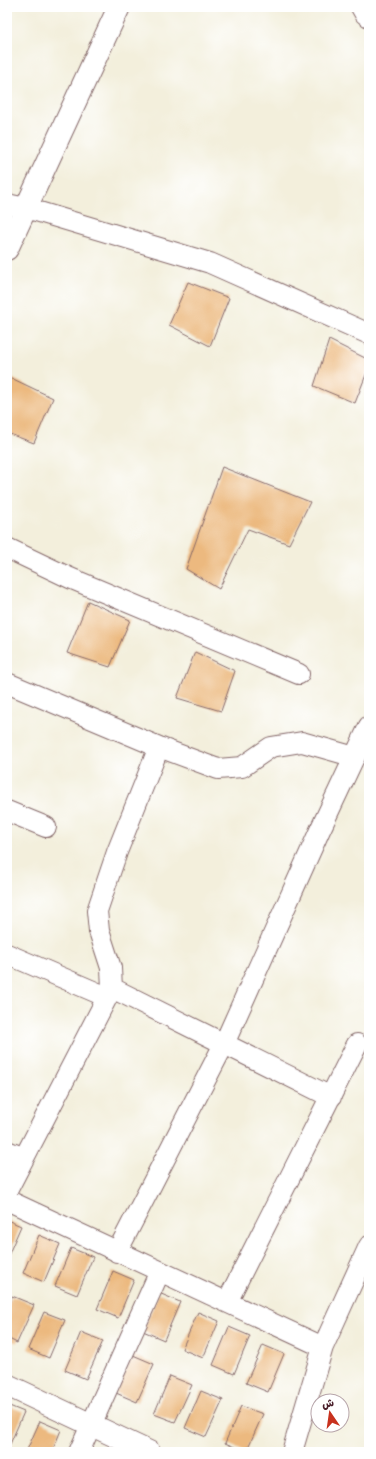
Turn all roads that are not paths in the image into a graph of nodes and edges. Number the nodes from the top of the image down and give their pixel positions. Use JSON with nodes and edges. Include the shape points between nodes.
{"nodes":[{"id":1,"x":119,"y":7,"type":"edge"},
{"id":2,"x":361,"y":7,"type":"edge"},
{"id":3,"x":369,"y":17,"type":"edge"},
{"id":4,"x":17,"y":206,"type":"edge"},
{"id":5,"x":7,"y":249,"type":"edge"},
{"id":6,"x":369,"y":334,"type":"edge"},
{"id":7,"x":7,"y":548,"type":"edge"},
{"id":8,"x":299,"y":674,"type":"dead end"},
{"id":9,"x":7,"y":683,"type":"edge"},
{"id":10,"x":369,"y":726,"type":"edge"},
{"id":11,"x":159,"y":747,"type":"junction"},
{"id":12,"x":355,"y":756,"type":"junction"},
{"id":13,"x":7,"y":811,"type":"edge"},
{"id":14,"x":46,"y":827,"type":"dead end"},
{"id":15,"x":7,"y":954,"type":"edge"},
{"id":16,"x":109,"y":993,"type":"junction"},
{"id":17,"x":224,"y":1044,"type":"junction"},
{"id":18,"x":357,"y":1044,"type":"dead end"},
{"id":19,"x":331,"y":1097,"type":"junction"},
{"id":20,"x":15,"y":1155,"type":"edge"},
{"id":21,"x":7,"y":1191,"type":"edge"},
{"id":22,"x":7,"y":1200,"type":"edge"},
{"id":23,"x":369,"y":1246,"type":"edge"},
{"id":24,"x":117,"y":1252,"type":"junction"},
{"id":25,"x":160,"y":1271,"type":"junction"},
{"id":26,"x":228,"y":1302,"type":"junction"},
{"id":27,"x":323,"y":1347,"type":"junction"},
{"id":28,"x":7,"y":1385,"type":"edge"},
{"id":29,"x":92,"y":1425,"type":"junction"},
{"id":30,"x":79,"y":1452,"type":"edge"},
{"id":31,"x":149,"y":1452,"type":"edge"},
{"id":32,"x":292,"y":1452,"type":"edge"}],
"edges":[{"from":1,"to":4,"type":"street"},
{"from":2,"to":3,"type":"street"},
{"from":4,"to":5,"type":"street"},
{"from":4,"to":6,"type":"street","via":[[210,263]]},
{"from":7,"to":8,"type":"street","via":[[70,578]]},
{"from":9,"to":11,"type":"street"},
{"from":10,"to":12,"type":"street"},
{"from":11,"to":12,"type":"street","via":[[218,769],[242,767],[271,747],[302,742]]},
{"from":11,"to":16,"type":"street","via":[[117,852],[97,911],[99,931],[111,968]]},
{"from":12,"to":17,"type":"street"},
{"from":13,"to":14,"type":"street"},
{"from":15,"to":16,"type":"street"},
{"from":16,"to":17,"type":"street"},
{"from":16,"to":20,"type":"street"},
{"from":17,"to":19,"type":"street"},
{"from":17,"to":24,"type":"street"},
{"from":18,"to":19,"type":"street"},
{"from":19,"to":26,"type":"street"},
{"from":20,"to":21,"type":"street"},
{"from":22,"to":24,"type":"street"},
{"from":23,"to":27,"type":"street"},
{"from":24,"to":25,"type":"street"},
{"from":25,"to":26,"type":"street"},
{"from":25,"to":29,"type":"street"},
{"from":26,"to":27,"type":"street"},
{"from":27,"to":32,"type":"street"},
{"from":28,"to":29,"type":"street"},
{"from":29,"to":30,"type":"street"},
{"from":29,"to":31,"type":"street"}]}
